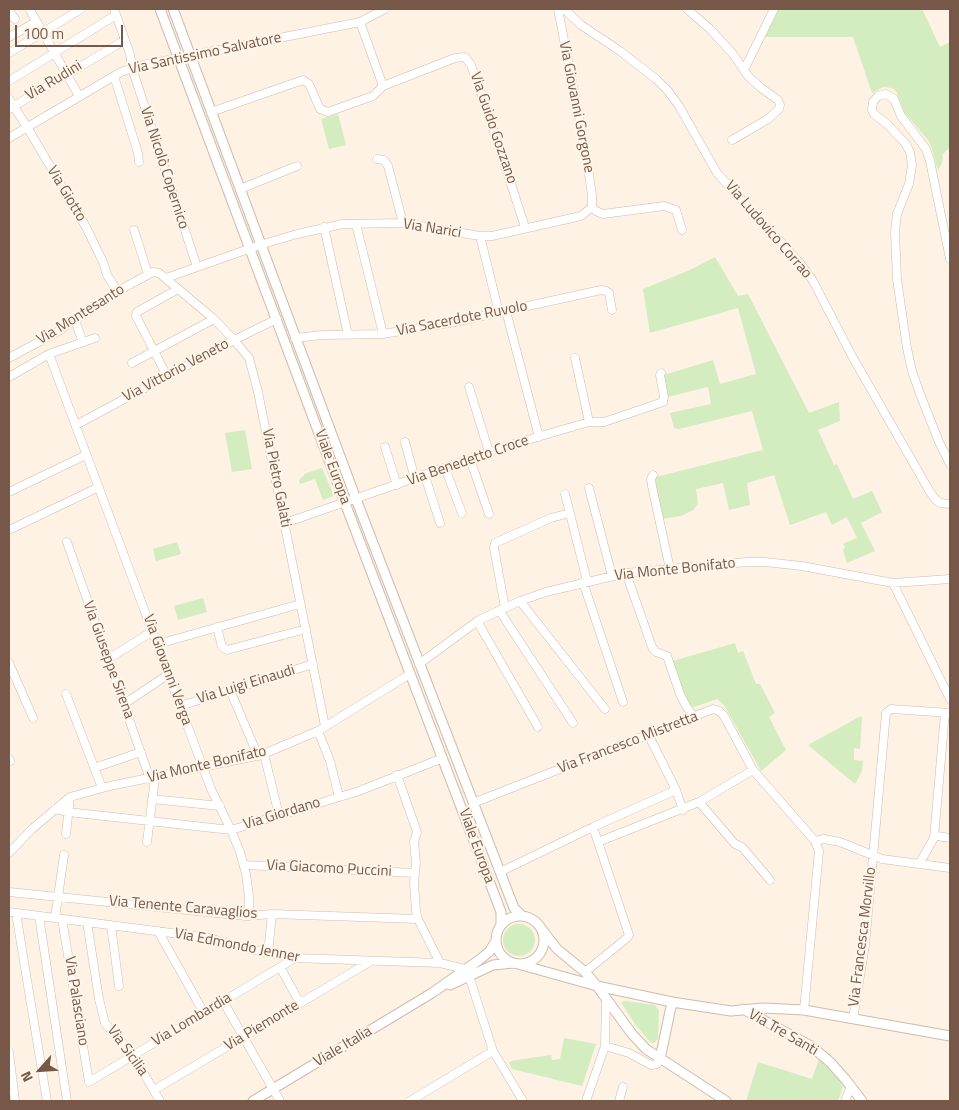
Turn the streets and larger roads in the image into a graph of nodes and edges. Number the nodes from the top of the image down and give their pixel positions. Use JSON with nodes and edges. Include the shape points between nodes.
{"nodes":[{"id":1,"x":81,"y":9,"type":"edge"},
{"id":2,"x":160,"y":9,"type":"edge"},
{"id":3,"x":173,"y":9,"type":"edge"},
{"id":4,"x":385,"y":9,"type":"edge"},
{"id":5,"x":558,"y":9,"type":"edge"},
{"id":6,"x":564,"y":9,"type":"edge"},
{"id":7,"x":687,"y":9,"type":"edge"},
{"id":8,"x":774,"y":9,"type":"edge"},
{"id":9,"x":30,"y":10,"type":"dead end"},
{"id":10,"x":9,"y":11,"type":"edge"},
{"id":11,"x":115,"y":12,"type":"edge"},
{"id":12,"x":15,"y":19,"type":"dead end"},
{"id":13,"x":36,"y":22,"type":"junction"},
{"id":14,"x":360,"y":22,"type":"junction"},
{"id":15,"x":43,"y":33,"type":"junction"},
{"id":16,"x":9,"y":37,"type":"edge"},
{"id":17,"x":125,"y":40,"type":"junction"},
{"id":18,"x":54,"y":52,"type":"junction"},
{"id":19,"x":9,"y":53,"type":"edge"},
{"id":20,"x":191,"y":56,"type":"junction"},
{"id":21,"x":179,"y":58,"type":"junction"},
{"id":22,"x":132,"y":68,"type":"junction"},
{"id":23,"x":744,"y":70,"type":"junction"},
{"id":24,"x":66,"y":74,"type":"junction"},
{"id":25,"x":114,"y":76,"type":"junction"},
{"id":26,"x":9,"y":81,"type":"edge"},
{"id":27,"x":384,"y":86,"type":"junction"},
{"id":28,"x":79,"y":96,"type":"junction"},
{"id":29,"x":10,"y":105,"type":"edge"},
{"id":30,"x":211,"y":112,"type":"junction"},
{"id":31,"x":27,"y":127,"type":"junction"},
{"id":32,"x":9,"y":138,"type":"edge"},
{"id":33,"x":732,"y":140,"type":"dead end"},
{"id":34,"x":378,"y":159,"type":"dead end"},
{"id":35,"x":139,"y":162,"type":"dead end"},
{"id":36,"x":297,"y":166,"type":"dead end"},
{"id":37,"x":240,"y":189,"type":"junction"},
{"id":38,"x":592,"y":206,"type":"junction"},
{"id":39,"x":356,"y":224,"type":"junction"},
{"id":40,"x":403,"y":224,"type":"junction"},
{"id":41,"x":324,"y":227,"type":"junction"},
{"id":42,"x":525,"y":227,"type":"junction"},
{"id":43,"x":134,"y":230,"type":"dead end"},
{"id":44,"x":682,"y":230,"type":"dead end"},
{"id":45,"x":480,"y":236,"type":"junction"},
{"id":46,"x":260,"y":245,"type":"junction"},
{"id":47,"x":250,"y":249,"type":"junction"},
{"id":48,"x":950,"y":259,"type":"edge"},
{"id":49,"x":196,"y":267,"type":"junction"},
{"id":50,"x":150,"y":273,"type":"junction"},
{"id":51,"x":166,"y":278,"type":"junction"},
{"id":52,"x":178,"y":289,"type":"junction"},
{"id":53,"x":118,"y":292,"type":"junction"},
{"id":54,"x":612,"y":310,"type":"dead end"},
{"id":55,"x":502,"y":312,"type":"junction"},
{"id":56,"x":214,"y":319,"type":"junction"},
{"id":57,"x":277,"y":319,"type":"junction"},
{"id":58,"x":75,"y":321,"type":"junction"},
{"id":59,"x":383,"y":334,"type":"junction"},
{"id":60,"x":348,"y":335,"type":"junction"},
{"id":61,"x":95,"y":338,"type":"dead end"},
{"id":62,"x":295,"y":338,"type":"junction"},
{"id":63,"x":234,"y":340,"type":"junction"},
{"id":64,"x":83,"y":342,"type":"junction"},
{"id":65,"x":155,"y":351,"type":"junction"},
{"id":66,"x":49,"y":354,"type":"junction"},
{"id":67,"x":9,"y":358,"type":"edge"},
{"id":68,"x":575,"y":358,"type":"dead end"},
{"id":69,"x":132,"y":363,"type":"dead end"},
{"id":70,"x":661,"y":372,"type":"dead end"},
{"id":71,"x":9,"y":376,"type":"edge"},
{"id":72,"x":167,"y":376,"type":"junction"},
{"id":73,"x":469,"y":386,"type":"dead end"},
{"id":74,"x":589,"y":422,"type":"junction"},
{"id":75,"x":76,"y":425,"type":"junction"},
{"id":76,"x":539,"y":437,"type":"junction"},
{"id":77,"x":405,"y":442,"type":"dead end"},
{"id":78,"x":385,"y":447,"type":"dead end"},
{"id":79,"x":488,"y":452,"type":"junction"},
{"id":80,"x":86,"y":454,"type":"junction"},
{"id":81,"x":470,"y":459,"type":"junction"},
{"id":82,"x":950,"y":464,"type":"edge"},
{"id":83,"x":445,"y":468,"type":"junction"},
{"id":84,"x":653,"y":475,"type":"dead end"},
{"id":85,"x":425,"y":476,"type":"junction"},
{"id":86,"x":415,"y":479,"type":"junction"},
{"id":87,"x":397,"y":485,"type":"junction"},
{"id":88,"x":99,"y":487,"type":"junction"},
{"id":89,"x":589,"y":488,"type":"dead end"},
{"id":90,"x":9,"y":492,"type":"edge"},
{"id":91,"x":565,"y":494,"type":"dead end"},
{"id":92,"x":356,"y":499,"type":"junction"},
{"id":93,"x":345,"y":503,"type":"junction"},
{"id":94,"x":950,"y":504,"type":"edge"},
{"id":95,"x":462,"y":513,"type":"dead end"},
{"id":96,"x":570,"y":513,"type":"junction"},
{"id":97,"x":489,"y":514,"type":"dead end"},
{"id":98,"x":285,"y":523,"type":"junction"},
{"id":99,"x":440,"y":523,"type":"dead end"},
{"id":100,"x":9,"y":530,"type":"edge"},
{"id":101,"x":67,"y":542,"type":"dead end"},
{"id":102,"x":670,"y":569,"type":"junction"},
{"id":103,"x":626,"y":573,"type":"junction"},
{"id":104,"x":612,"y":576,"type":"junction"},
{"id":105,"x":950,"y":579,"type":"edge"},
{"id":106,"x":585,"y":582,"type":"junction"},
{"id":107,"x":893,"y":584,"type":"junction"},
{"id":108,"x":520,"y":601,"type":"junction"},
{"id":109,"x":300,"y":604,"type":"junction"},
{"id":110,"x":502,"y":609,"type":"junction"},
{"id":111,"x":477,"y":621,"type":"junction"},
{"id":112,"x":217,"y":627,"type":"junction"},
{"id":113,"x":153,"y":630,"type":"junction"},
{"id":114,"x":306,"y":630,"type":"junction"},
{"id":115,"x":158,"y":644,"type":"junction"},
{"id":116,"x":108,"y":659,"type":"junction"},
{"id":117,"x":9,"y":663,"type":"edge"},
{"id":118,"x":313,"y":664,"type":"junction"},
{"id":119,"x":420,"y":664,"type":"junction"},
{"id":120,"x":169,"y":674,"type":"junction"},
{"id":121,"x":410,"y":674,"type":"junction"},
{"id":122,"x":230,"y":690,"type":"junction"},
{"id":123,"x":66,"y":694,"type":"dead end"},
{"id":124,"x":950,"y":699,"type":"edge"},
{"id":125,"x":623,"y":702,"type":"dead end"},
{"id":126,"x":124,"y":704,"type":"junction"},
{"id":127,"x":180,"y":706,"type":"junction"},
{"id":128,"x":605,"y":708,"type":"dead end"},
{"id":129,"x":948,"y":713,"type":"edge"},
{"id":130,"x":694,"y":717,"type":"junction"},
{"id":131,"x":33,"y":718,"type":"dead end"},
{"id":132,"x":573,"y":723,"type":"dead end"},
{"id":133,"x":325,"y":726,"type":"junction"},
{"id":134,"x":538,"y":727,"type":"dead end"},
{"id":135,"x":318,"y":731,"type":"junction"},
{"id":136,"x":648,"y":734,"type":"junction"},
{"id":137,"x":141,"y":752,"type":"junction"},
{"id":138,"x":261,"y":755,"type":"junction"},
{"id":139,"x":443,"y":758,"type":"junction"},
{"id":140,"x":204,"y":767,"type":"junction"},
{"id":141,"x":94,"y":768,"type":"junction"},
{"id":142,"x":753,"y":770,"type":"junction"},
{"id":143,"x":397,"y":776,"type":"junction"},
{"id":144,"x":153,"y":778,"type":"junction"},
{"id":145,"x":102,"y":788,"type":"junction"},
{"id":146,"x":676,"y":790,"type":"junction"},
{"id":147,"x":70,"y":797,"type":"junction"},
{"id":148,"x":339,"y":797,"type":"junction"},
{"id":149,"x":152,"y":799,"type":"junction"},
{"id":150,"x":699,"y":802,"type":"junction"},
{"id":151,"x":473,"y":803,"type":"junction"},
{"id":152,"x":220,"y":806,"type":"junction"},
{"id":153,"x":55,"y":809,"type":"junction"},
{"id":154,"x":683,"y":810,"type":"junction"},
{"id":155,"x":68,"y":812,"type":"junction"},
{"id":156,"x":279,"y":815,"type":"junction"},
{"id":157,"x":150,"y":821,"type":"junction"},
{"id":158,"x":593,"y":827,"type":"junction"},
{"id":159,"x":231,"y":830,"type":"junction"},
{"id":160,"x":66,"y":834,"type":"dead end"},
{"id":161,"x":934,"y":838,"type":"junction"},
{"id":162,"x":950,"y":838,"type":"edge"},
{"id":163,"x":816,"y":841,"type":"junction"},
{"id":164,"x":147,"y":842,"type":"dead end"},
{"id":165,"x":598,"y":842,"type":"junction"},
{"id":166,"x":10,"y":849,"type":"edge"},
{"id":167,"x":64,"y":855,"type":"dead end"},
{"id":168,"x":872,"y":855,"type":"junction"},
{"id":169,"x":919,"y":864,"type":"junction"},
{"id":170,"x":244,"y":865,"type":"junction"},
{"id":171,"x":950,"y":868,"type":"edge"},
{"id":172,"x":500,"y":872,"type":"junction"},
{"id":173,"x":415,"y":873,"type":"junction"},
{"id":174,"x":770,"y":880,"type":"dead end"},
{"id":175,"x":9,"y":892,"type":"edge"},
{"id":176,"x":58,"y":897,"type":"junction"},
{"id":177,"x":13,"y":912,"type":"edge"},
{"id":178,"x":272,"y":914,"type":"junction"},
{"id":179,"x":39,"y":916,"type":"junction"},
{"id":180,"x":249,"y":916,"type":"junction"},
{"id":181,"x":522,"y":916,"type":"junction"},
{"id":182,"x":59,"y":918,"type":"junction"},
{"id":183,"x":418,"y":919,"type":"junction"},
{"id":184,"x":87,"y":922,"type":"junction"},
{"id":185,"x":111,"y":925,"type":"junction"},
{"id":186,"x":501,"y":925,"type":"junction"},
{"id":187,"x":540,"y":927,"type":"junction"},
{"id":188,"x":158,"y":931,"type":"junction"},
{"id":189,"x":496,"y":941,"type":"junction"},
{"id":190,"x":268,"y":953,"type":"junction"},
{"id":191,"x":295,"y":958,"type":"junction"},
{"id":192,"x":371,"y":961,"type":"junction"},
{"id":193,"x":440,"y":963,"type":"junction"},
{"id":194,"x":515,"y":964,"type":"junction"},
{"id":195,"x":280,"y":967,"type":"junction"},
{"id":196,"x":467,"y":972,"type":"junction"},
{"id":197,"x":585,"y":972,"type":"junction"},
{"id":198,"x":119,"y":986,"type":"dead end"},
{"id":199,"x":597,"y":986,"type":"junction"},
{"id":200,"x":606,"y":999,"type":"junction"},
{"id":201,"x":223,"y":1001,"type":"junction"},
{"id":202,"x":672,"y":1002,"type":"junction"},
{"id":203,"x":300,"y":1003,"type":"junction"},
{"id":204,"x":743,"y":1009,"type":"junction"},
{"id":205,"x":804,"y":1010,"type":"junction"},
{"id":206,"x":204,"y":1013,"type":"junction"},
{"id":207,"x":853,"y":1019,"type":"junction"},
{"id":208,"x":950,"y":1036,"type":"edge"},
{"id":209,"x":244,"y":1037,"type":"junction"},
{"id":210,"x":604,"y":1046,"type":"junction"},
{"id":211,"x":493,"y":1051,"type":"junction"},
{"id":212,"x":9,"y":1052,"type":"edge"},
{"id":213,"x":134,"y":1055,"type":"junction"},
{"id":214,"x":660,"y":1059,"type":"junction"},
{"id":215,"x":89,"y":1082,"type":"joint"},
{"id":216,"x":851,"y":1086,"type":"junction"},
{"id":217,"x":623,"y":1087,"type":"dead end"},
{"id":218,"x":273,"y":1089,"type":"junction"},
{"id":219,"x":154,"y":1090,"type":"junction"},
{"id":220,"x":420,"y":1099,"type":"edge"},
{"id":221,"x":721,"y":1100,"type":"edge"},
{"id":222,"x":15,"y":1101,"type":"edge"},
{"id":223,"x":47,"y":1101,"type":"edge"},
{"id":224,"x":67,"y":1101,"type":"edge"},
{"id":225,"x":160,"y":1101,"type":"edge"},
{"id":226,"x":253,"y":1101,"type":"edge"},
{"id":227,"x":280,"y":1101,"type":"edge"},
{"id":228,"x":410,"y":1101,"type":"edge"},
{"id":229,"x":523,"y":1101,"type":"edge"},
{"id":230,"x":586,"y":1101,"type":"edge"},
{"id":231,"x":619,"y":1101,"type":"edge"},
{"id":232,"x":845,"y":1101,"type":"edge"},
{"id":233,"x":862,"y":1101,"type":"edge"}],
"edges":[{"from":1,"to":15,"type":"street"},
{"from":2,"to":21,"type":"street","name":"Viale Europa"},
{"from":3,"to":20,"type":"street","name":"Viale Europa"},
{"from":4,"to":14,"type":"street","name":"Via Santissimo Salvatore"},
{"from":5,"to":38,"type":"street","name":"Via Giovanni Gorgone","via":[[585,148]]},
{"from":6,"to":94,"type":"street","name":"Via Ludovico Corrao","via":[[656,79],[679,106],[717,173],[809,275],[926,485],[936,500]]},
{"from":7,"to":23,"type":"street","via":[[732,52]]},
{"from":8,"to":23,"type":"street"},
{"from":9,"to":13,"type":"street"},
{"from":10,"to":12,"type":"street"},
{"from":11,"to":17,"type":"street","name":"Via Nicolò Copernico"},
{"from":11,"to":18,"type":"street"},
{"from":13,"to":15,"type":"street"},
{"from":13,"to":16,"type":"street"},
{"from":14,"to":20,"type":"street","name":"Via Santissimo Salvatore"},
{"from":14,"to":27,"type":"street"},
{"from":15,"to":18,"type":"street"},
{"from":15,"to":19,"type":"street"},
{"from":17,"to":22,"type":"street","name":"Via Nicolò Copernico"},
{"from":17,"to":24,"type":"street","name":"Via Rudini"},
{"from":18,"to":24,"type":"street"},
{"from":18,"to":26,"type":"street"},
{"from":20,"to":21,"type":"street","name":"Via Santissimo Salvatore"},
{"from":20,"to":30,"type":"street","name":"Viale Europa"},
{"from":21,"to":22,"type":"street","name":"Via Santissimo Salvatore"},
{"from":21,"to":47,"type":"street","name":"Viale Europa"},
{"from":22,"to":25,"type":"street","name":"Via Santissimo Salvatore"},
{"from":22,"to":49,"type":"street","name":"Via Nicolò Copernico"},
{"from":23,"to":33,"type":"street","via":[[778,100],[780,109],[768,120]]},
{"from":24,"to":28,"type":"street"},
{"from":24,"to":29,"type":"street","name":"Via Rudini"},
{"from":25,"to":28,"type":"street","name":"Via Santissimo Salvatore"},
{"from":25,"to":35,"type":"street"},
{"from":27,"to":30,"type":"street","via":[[373,96],[332,112],[318,107],[303,80]]},
{"from":27,"to":42,"type":"street","name":"Via Guido Gozzano","via":[[455,58],[462,56],[468,59]]},
{"from":28,"to":31,"type":"street","name":"Via Santissimo Salvatore"},
{"from":29,"to":31,"type":"street","name":"Via Giotto"},
{"from":30,"to":37,"type":"street","name":"Viale Europa"},
{"from":31,"to":32,"type":"street","name":"Via Santissimo Salvatore"},
{"from":31,"to":53,"type":"street","name":"Via Giotto","via":[[86,227]]},
{"from":34,"to":40,"type":"street","via":[[384,160],[388,166]]},
{"from":36,"to":37,"type":"street"},
{"from":37,"to":46,"type":"street","name":"Viale Europa"},
{"from":38,"to":42,"type":"street","name":"Via Narici","via":[[581,216]]},
{"from":38,"to":44,"type":"street","via":[[604,214],[668,206],[678,213]]},
{"from":39,"to":40,"type":"street","name":"Via Narici"},
{"from":39,"to":41,"type":"street","name":"Via Narici"},
{"from":39,"to":59,"type":"street"},
{"from":40,"to":45,"type":"street","name":"Via Narici"},
{"from":41,"to":46,"type":"street","name":"Via Narici"},
{"from":41,"to":60,"type":"street"},
{"from":42,"to":45,"type":"street","name":"Via Narici"},
{"from":43,"to":50,"type":"street"},
{"from":45,"to":55,"type":"street"},
{"from":46,"to":47,"type":"street","name":"Via Narici"},
{"from":46,"to":62,"type":"street","name":"Viale Europa"},
{"from":47,"to":49,"type":"street","name":"Via Narici"},
{"from":47,"to":57,"type":"street","name":"Viale Europa"},
{"from":48,"to":82,"type":"street","via":[[926,149],[901,116],[894,99],[886,94],[878,96],[872,102],[874,114],[887,124],[910,152],[909,184],[897,214],[895,232],[897,279],[912,371]]},
{"from":49,"to":51,"type":"street","name":"Via Narici"},
{"from":50,"to":51,"type":"street","name":"Via Pietro Galati","via":[[159,273]]},
{"from":50,"to":53,"type":"street","name":"Via Montesanto"},
{"from":51,"to":52,"type":"street","name":"Via Pietro Galati"},
{"from":52,"to":56,"type":"street","name":"Via Pietro Galati"},
{"from":52,"to":65,"type":"street","via":[[137,312],[136,316]]},
{"from":53,"to":58,"type":"street","name":"Via Montesanto"},
{"from":54,"to":55,"type":"street","name":"Via Sacerdote Ruvolo","via":[[610,295],[604,290]]},
{"from":55,"to":59,"type":"street","name":"Via Sacerdote Ruvolo"},
{"from":55,"to":76,"type":"street"},
{"from":56,"to":63,"type":"street","name":"Via Pietro Galati"},
{"from":56,"to":65,"type":"street"},
{"from":57,"to":63,"type":"street","name":"Via Vittorio Veneto"},
{"from":57,"to":93,"type":"street","name":"Viale Europa"},
{"from":58,"to":64,"type":"street"},
{"from":58,"to":67,"type":"street","name":"Via Montesanto"},
{"from":59,"to":60,"type":"street","name":"Via Sacerdote Ruvolo"},
{"from":60,"to":62,"type":"street","name":"Via Sacerdote Ruvolo"},
{"from":61,"to":64,"type":"street"},
{"from":62,"to":92,"type":"street","name":"Viale Europa"},
{"from":63,"to":72,"type":"street","name":"Via Vittorio Veneto"},
{"from":63,"to":98,"type":"street","name":"Via Pietro Galati","via":[[249,358]]},
{"from":64,"to":66,"type":"street"},
{"from":65,"to":69,"type":"street"},
{"from":65,"to":72,"type":"street"},
{"from":66,"to":71,"type":"street"},
{"from":66,"to":75,"type":"street","name":"Via Giovanni Verga"},
{"from":68,"to":74,"type":"street"},
{"from":70,"to":74,"type":"street","name":"Via Benedetto Croce","via":[[664,397],[661,404],[604,422]]},
{"from":72,"to":75,"type":"street","name":"Via Vittorio Veneto"},
{"from":73,"to":79,"type":"street"},
{"from":74,"to":76,"type":"street","name":"Via Benedetto Croce"},
{"from":75,"to":80,"type":"street","name":"Via Giovanni Verga"},
{"from":76,"to":79,"type":"street","name":"Via Benedetto Croce"},
{"from":77,"to":86,"type":"street"},
{"from":78,"to":87,"type":"street"},
{"from":79,"to":81,"type":"street","name":"Via Benedetto Croce"},
{"from":80,"to":88,"type":"street","name":"Via Giovanni Verga"},
{"from":80,"to":90,"type":"street"},
{"from":81,"to":83,"type":"street","name":"Via Benedetto Croce"},
{"from":81,"to":97,"type":"street"},
{"from":83,"to":85,"type":"street","name":"Via Benedetto Croce"},
{"from":83,"to":95,"type":"street"},
{"from":84,"to":102,"type":"street","via":[[652,486]]},
{"from":85,"to":86,"type":"street","name":"Via Benedetto Croce"},
{"from":85,"to":99,"type":"street"},
{"from":86,"to":87,"type":"street","name":"Via Benedetto Croce"},
{"from":87,"to":92,"type":"street","name":"Via Benedetto Croce"},
{"from":88,"to":100,"type":"street"},
{"from":88,"to":113,"type":"street","name":"Via Giovanni Verga"},
{"from":89,"to":104,"type":"street"},
{"from":91,"to":96,"type":"street"},
{"from":92,"to":93,"type":"street","name":"Via Benedetto Croce"},
{"from":92,"to":119,"type":"street","name":"Viale Europa"},
{"from":93,"to":98,"type":"street","name":"Via Benedetto Croce"},
{"from":93,"to":121,"type":"street","name":"Viale Europa"},
{"from":96,"to":106,"type":"street"},
{"from":96,"to":110,"type":"street","via":[[495,543]]},
{"from":98,"to":109,"type":"street","name":"Via Pietro Galati"},
{"from":101,"to":116,"type":"street","name":"Via Giuseppe Sirena"},
{"from":102,"to":103,"type":"street","name":"Via Monte Bonifato"},
{"from":102,"to":107,"type":"street","name":"Via Monte Bonifato","via":[[765,562]]},
{"from":103,"to":104,"type":"street","name":"Via Monte Bonifato"},
{"from":103,"to":130,"type":"street","via":[[652,647],[667,656],[683,700]]},
{"from":104,"to":106,"type":"street","name":"Via Monte Bonifato"},
{"from":105,"to":107,"type":"street","name":"Via Monte Bonifato"},
{"from":106,"to":108,"type":"street","name":"Via Monte Bonifato"},
{"from":106,"to":125,"type":"street"},
{"from":107,"to":124,"type":"street"},
{"from":108,"to":110,"type":"street","name":"Via Monte Bonifato"},
{"from":108,"to":128,"type":"street"},
{"from":109,"to":112,"type":"street"},
{"from":109,"to":114,"type":"street","name":"Via Pietro Galati"},
{"from":110,"to":111,"type":"street","name":"Via Monte Bonifato"},
{"from":110,"to":132,"type":"street"},
{"from":111,"to":119,"type":"street","name":"Via Monte Bonifato"},
{"from":111,"to":134,"type":"street"},
{"from":112,"to":114,"type":"street","via":[[222,647],[227,650]]},
{"from":112,"to":115,"type":"street"},
{"from":113,"to":115,"type":"street","name":"Via Giovanni Verga"},
{"from":113,"to":116,"type":"street"},
{"from":114,"to":118,"type":"street","name":"Via Pietro Galati"},
{"from":115,"to":120,"type":"street","name":"Via Giovanni Verga"},
{"from":116,"to":126,"type":"street","name":"Via Giuseppe Sirena"},
{"from":117,"to":131,"type":"street"},
{"from":118,"to":122,"type":"street","name":"Via Luigi Einaudi"},
{"from":118,"to":133,"type":"street","name":"Via Pietro Galati"},
{"from":119,"to":151,"type":"street","name":"Viale Europa"},
{"from":120,"to":126,"type":"street"},
{"from":120,"to":127,"type":"street","name":"Via Giovanni Verga"},
{"from":121,"to":133,"type":"street","name":"Via Monte Bonifato"},
{"from":121,"to":139,"type":"street","name":"Viale Europa"},
{"from":122,"to":127,"type":"street","name":"Via Luigi Einaudi"},
{"from":122,"to":138,"type":"street"},
{"from":123,"to":141,"type":"street"},
{"from":126,"to":137,"type":"street","name":"Via Giuseppe Sirena"},
{"from":127,"to":140,"type":"street","name":"Via Giovanni Verga"},
{"from":129,"to":161,"type":"street"},
{"from":129,"to":168,"type":"street","name":"Via Francesca Morvillo","via":[[890,708],[886,713]]},
{"from":130,"to":136,"type":"street","name":"Via Francesco Mistretta"},
{"from":130,"to":142,"type":"street","name":"Via Francesco Mistretta","via":[[713,709],[719,711]]},
{"from":133,"to":135,"type":"street","name":"Via Monte Bonifato"},
{"from":135,"to":138,"type":"street","name":"Via Monte Bonifato"},
{"from":135,"to":148,"type":"street"},
{"from":136,"to":146,"type":"street"},
{"from":136,"to":151,"type":"street","name":"Via Francesco Mistretta"},
{"from":137,"to":141,"type":"street"},
{"from":137,"to":144,"type":"street","name":"Via Giuseppe Sirena"},
{"from":138,"to":140,"type":"street","name":"Via Monte Bonifato"},
{"from":138,"to":156,"type":"street"},
{"from":139,"to":143,"type":"street","name":"Via Giordano"},
{"from":139,"to":186,"type":"street","name":"Viale Europa","via":[[501,912]]},
{"from":140,"to":144,"type":"street","name":"Via Monte Bonifato"},
{"from":140,"to":152,"type":"street","name":"Via Giovanni Verga"},
{"from":141,"to":145,"type":"street"},
{"from":142,"to":150,"type":"street"},
{"from":142,"to":163,"type":"street"},
{"from":143,"to":148,"type":"street","name":"Via Giordano"},
{"from":143,"to":173,"type":"street","via":[[417,832],[414,842]]},
{"from":144,"to":145,"type":"street","name":"Via Monte Bonifato"},
{"from":144,"to":149,"type":"street"},
{"from":145,"to":147,"type":"street","name":"Via Monte Bonifato"},
{"from":146,"to":154,"type":"street"},
{"from":146,"to":158,"type":"street"},
{"from":147,"to":153,"type":"street","name":"Via Monte Bonifato"},
{"from":147,"to":155,"type":"street"},
{"from":148,"to":156,"type":"street","name":"Via Giordano"},
{"from":149,"to":152,"type":"street"},
{"from":149,"to":157,"type":"street"},
{"from":150,"to":154,"type":"street"},
{"from":150,"to":174,"type":"street"},
{"from":151,"to":172,"type":"street","name":"Viale Europa"},
{"from":152,"to":159,"type":"street","name":"Via Giovanni Verga"},
{"from":153,"to":155,"type":"street","name":"Via Giordano"},
{"from":153,"to":166,"type":"street","name":"Via Monte Bonifato"},
{"from":154,"to":165,"type":"street"},
{"from":155,"to":157,"type":"street","name":"Via Giordano"},
{"from":155,"to":160,"type":"street"},
{"from":156,"to":159,"type":"street","name":"Via Giordano"},
{"from":157,"to":159,"type":"street","name":"Via Giordano"},
{"from":157,"to":164,"type":"street"},
{"from":158,"to":165,"type":"street"},
{"from":158,"to":172,"type":"street"},
{"from":159,"to":170,"type":"street","name":"Via Giovanni Verga"},
{"from":161,"to":162,"type":"street"},
{"from":161,"to":169,"type":"street"},
{"from":163,"to":168,"type":"street","via":[[840,842]]},
{"from":163,"to":205,"type":"street","via":[[819,851]]},
{"from":165,"to":197,"type":"street","via":[[629,935]]},
{"from":167,"to":176,"type":"street","name":"Via Palasciano"},
{"from":168,"to":169,"type":"street"},
{"from":168,"to":207,"type":"street","name":"Via Francesca Morvillo","via":[[865,945]]},
{"from":169,"to":171,"type":"street"},
{"from":170,"to":173,"type":"street","name":"Via Giacomo Puccini"},
{"from":170,"to":180,"type":"street","name":"Via Giovanni Verga"},
{"from":172,"to":181,"type":"street","name":"Viale Europa","via":[[514,908]]},
{"from":173,"to":183,"type":"street"},
{"from":175,"to":176,"type":"street","name":"Via Tenente Caravaglios"},
{"from":176,"to":180,"type":"street","name":"Via Tenente Caravaglios"},
{"from":176,"to":182,"type":"street","name":"Via Palasciano"},
{"from":177,"to":179,"type":"street","name":"Via Edmondo Jenner"},
{"from":177,"to":223,"type":"street"},
{"from":178,"to":180,"type":"street","name":"Via Tenente Caravaglios"},
{"from":178,"to":183,"type":"street","name":"Via Tenente Caravaglios"},
{"from":178,"to":190,"type":"street"},
{"from":179,"to":182,"type":"street","name":"Via Edmondo Jenner"},
{"from":179,"to":224,"type":"street"},
{"from":181,"to":186,"type":"street"},
{"from":181,"to":187,"type":"street"},
{"from":182,"to":184,"type":"street","name":"Via Edmondo Jenner"},
{"from":182,"to":215,"type":"street","name":"Via Palasciano"},
{"from":183,"to":193,"type":"street"},
{"from":184,"to":185,"type":"street","name":"Via Edmondo Jenner"},
{"from":184,"to":213,"type":"street","name":"Via Sicilia","via":[[105,1022]]},
{"from":185,"to":188,"type":"street","name":"Via Edmondo Jenner"},
{"from":185,"to":198,"type":"street"},
{"from":186,"to":189,"type":"street"},
{"from":187,"to":194,"type":"street","via":[[544,942],[538,956],[526,964]]},
{"from":187,"to":197,"type":"street","via":[[557,949]]},
{"from":188,"to":190,"type":"street","name":"Via Edmondo Jenner","via":[[210,938]]},
{"from":188,"to":206,"type":"street"},
{"from":189,"to":194,"type":"street","via":[[501,955]]},
{"from":189,"to":196,"type":"street","name":"Viale Italia"},
{"from":190,"to":191,"type":"street","name":"Via Edmondo Jenner"},
{"from":191,"to":192,"type":"street","name":"Via Edmondo Jenner"},
{"from":191,"to":195,"type":"street","name":"Via Lombardia"},
{"from":192,"to":193,"type":"street","name":"Via Edmondo Jenner"},
{"from":192,"to":203,"type":"street","name":"Via Piemonte"},
{"from":193,"to":196,"type":"street","name":"Via Edmondo Jenner"},
{"from":194,"to":196,"type":"street","name":"Viale Italia","via":[[493,965]]},
{"from":194,"to":199,"type":"street"},
{"from":195,"to":201,"type":"street","name":"Via Lombardia"},
{"from":195,"to":203,"type":"street"},
{"from":196,"to":211,"type":"street"},
{"from":196,"to":218,"type":"street","name":"Viale Italia"},
{"from":197,"to":199,"type":"street"},
{"from":199,"to":200,"type":"street"},
{"from":199,"to":202,"type":"street"},
{"from":200,"to":210,"type":"street"},
{"from":200,"to":214,"type":"street","via":[[632,1034]]},
{"from":201,"to":206,"type":"street","name":"Via Lombardia"},
{"from":201,"to":209,"type":"street"},
{"from":202,"to":204,"type":"street","via":[[731,1011]]},
{"from":202,"to":214,"type":"street"},
{"from":203,"to":209,"type":"street","name":"Via Piemonte"},
{"from":204,"to":205,"type":"street"},
{"from":204,"to":216,"type":"street","name":"Via Tre Santi","via":[[811,1046]]},
{"from":205,"to":207,"type":"street"},
{"from":206,"to":213,"type":"street","name":"Via Lombardia"},
{"from":207,"to":208,"type":"street"},
{"from":209,"to":218,"type":"street"},
{"from":209,"to":219,"type":"street","name":"Via Piemonte"},
{"from":210,"to":214,"type":"street","via":[[629,1053],[651,1065]]},
{"from":210,"to":230,"type":"street"},
{"from":211,"to":220,"type":"street"},
{"from":211,"to":229,"type":"street"},
{"from":212,"to":222,"type":"street"},
{"from":213,"to":215,"type":"street","name":"Via Lombardia"},
{"from":213,"to":219,"type":"street","name":"Via Sicilia"},
{"from":214,"to":221,"type":"street"},
{"from":216,"to":232,"type":"street"},
{"from":216,"to":233,"type":"street","name":"Via Tre Santi"},
{"from":217,"to":231,"type":"street"},
{"from":218,"to":226,"type":"street","name":"Viale Italia"},
{"from":218,"to":227,"type":"street"},
{"from":219,"to":225,"type":"street","name":"Via Sicilia"},
{"from":220,"to":228,"type":"street"}]}
